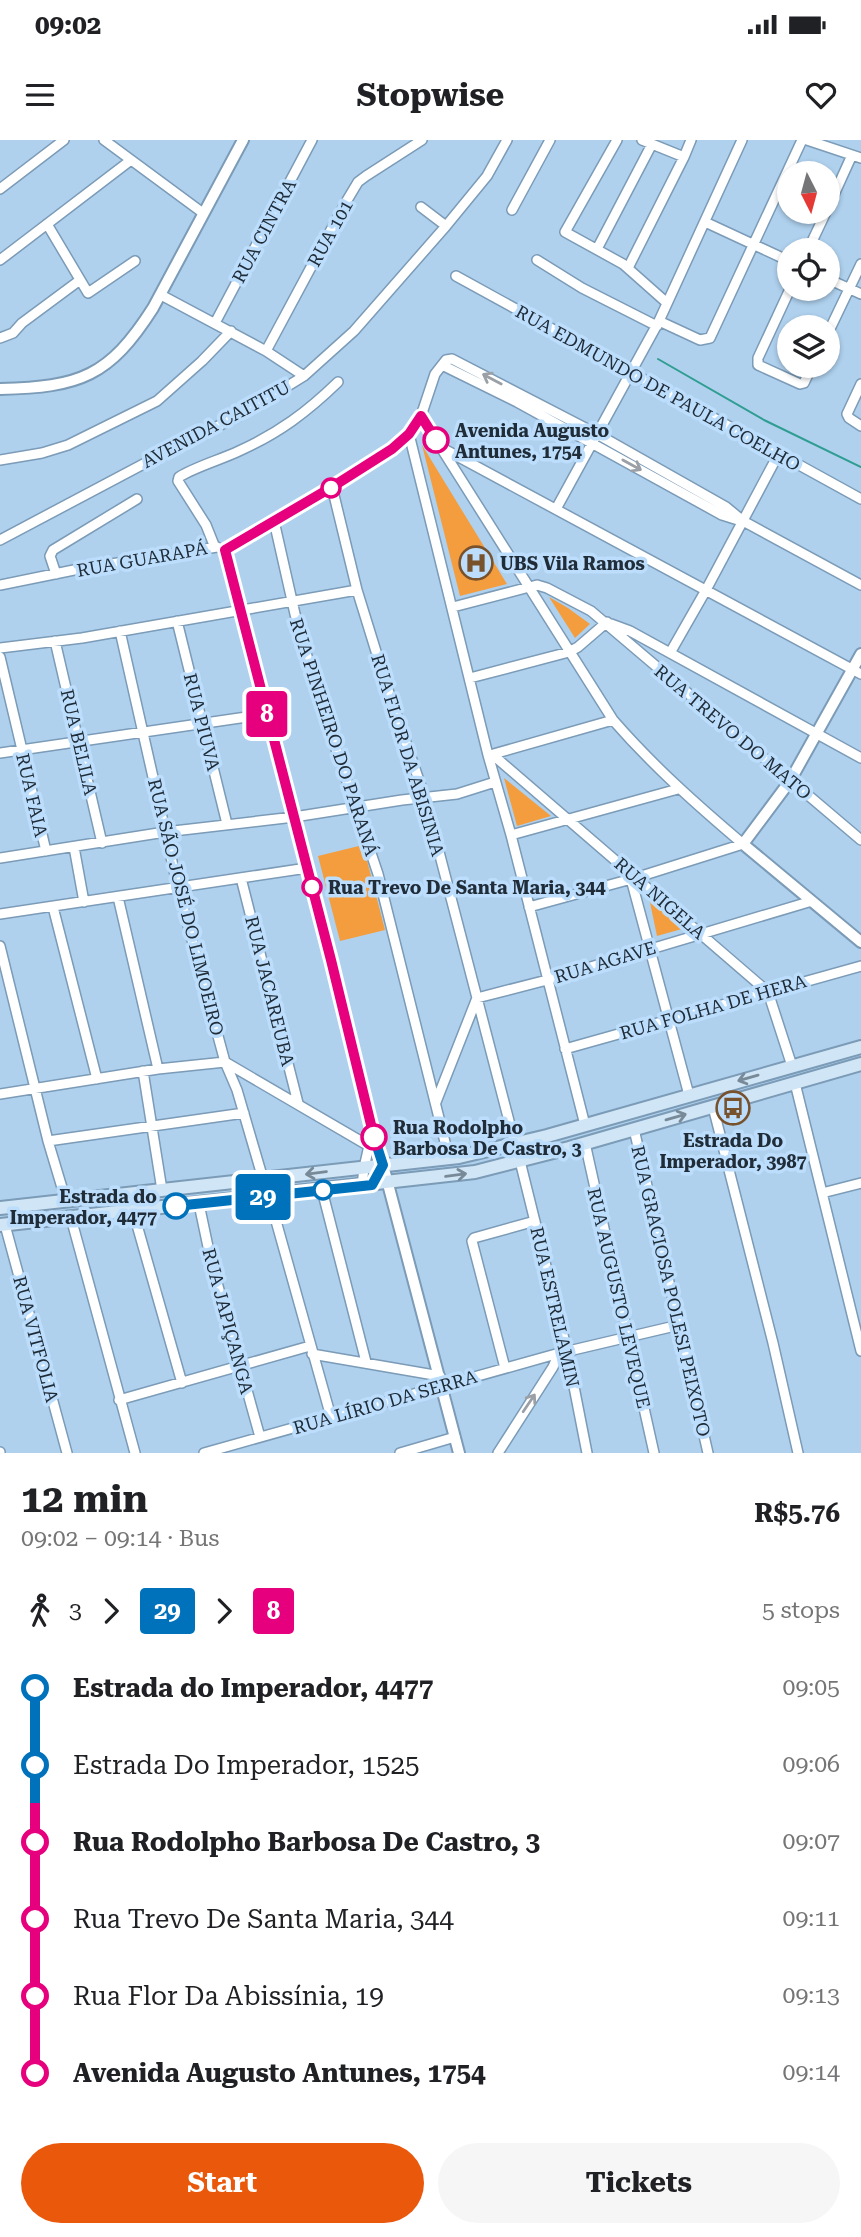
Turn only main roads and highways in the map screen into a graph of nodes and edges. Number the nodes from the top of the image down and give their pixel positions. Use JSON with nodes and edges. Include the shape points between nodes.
{"nodes":[{"id":1,"x":861,"y":1047,"type":"edge"},
{"id":2,"x":861,"y":1064,"type":"edge"},
{"id":3,"x":383,"y":1165,"type":"junction"},
{"id":4,"x":367,"y":1185,"type":"junction"},
{"id":5,"x":0,"y":1208,"type":"edge"},
{"id":6,"x":2,"y":1225,"type":"edge"}],
"edges":[{"from":1,"to":3,"type":"main road","one_way":true,"via":[[515,1144]]},
{"from":4,"to":2,"type":"main road","one_way":true,"via":[[475,1172],[520,1161]]},
{"from":3,"to":4,"type":"main road"},
{"from":3,"to":5,"type":"main road","one_way":true},
{"from":4,"to":6,"type":"main road"}]}
